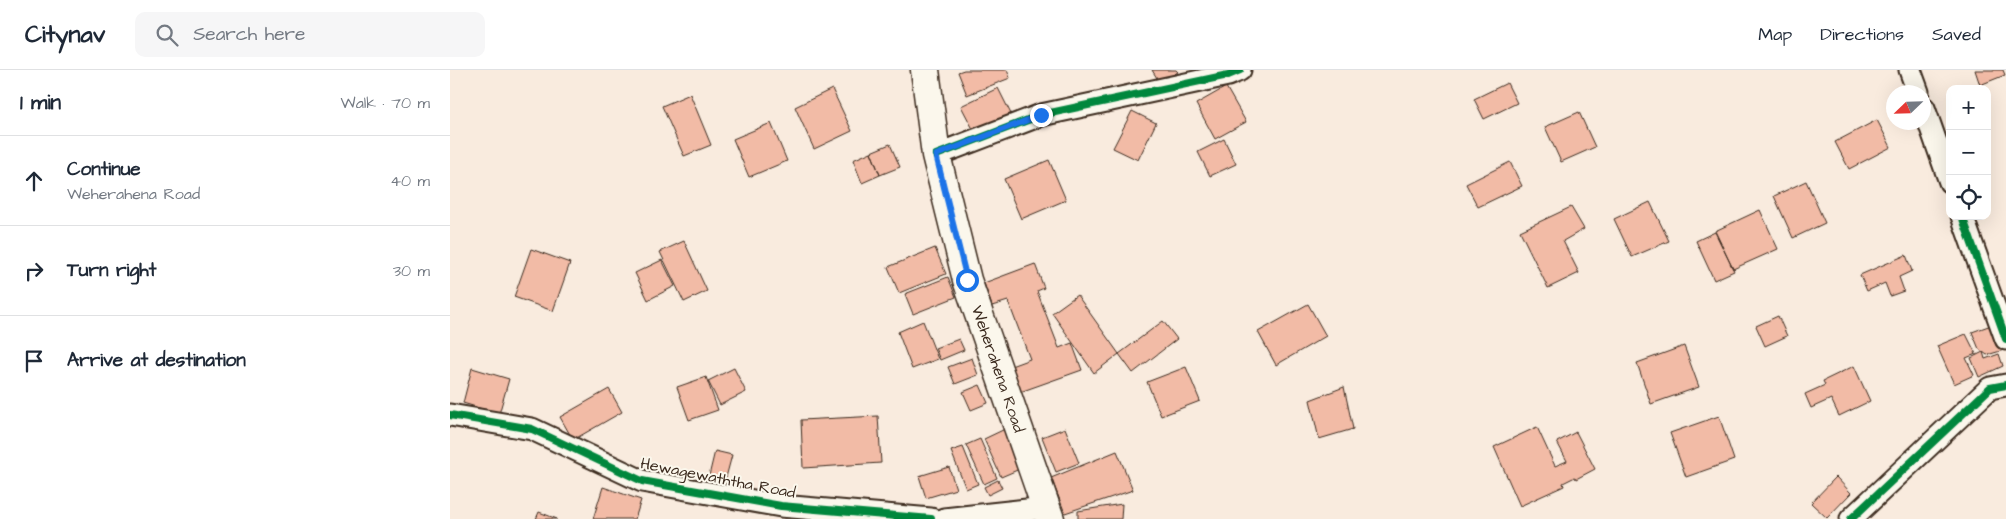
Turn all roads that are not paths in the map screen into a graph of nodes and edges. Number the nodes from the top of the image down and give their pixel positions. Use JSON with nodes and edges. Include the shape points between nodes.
{"nodes":[{"id":1,"x":925,"y":70,"type":"edge"},
{"id":2,"x":1240,"y":70,"type":"edge"},
{"id":3,"x":1910,"y":70,"type":"edge"},
{"id":4,"x":1915,"y":85,"type":"edge"},
{"id":5,"x":1931,"y":128,"type":"edge"},
{"id":6,"x":936,"y":155,"type":"junction"},
{"id":7,"x":1948,"y":175,"type":"edge"},
{"id":8,"x":1963,"y":220,"type":"edge"},
{"id":9,"x":2006,"y":339,"type":"edge"},
{"id":10,"x":2006,"y":385,"type":"edge"},
{"id":11,"x":450,"y":415,"type":"edge"},
{"id":12,"x":1048,"y":514,"type":"edge"},
{"id":13,"x":932,"y":519,"type":"edge"},
{"id":14,"x":944,"y":519,"type":"edge"},
{"id":15,"x":1851,"y":519,"type":"edge"}],
"edges":[{"from":1,"to":6,"type":"main road","name":"Weherahena Road"},
{"from":2,"to":6,"type":"street","via":[[1041,115]]},
{"from":3,"to":4,"type":"street"},
{"from":5,"to":7,"type":"street"},
{"from":6,"to":12,"type":"main road","name":"Weherahena Road","via":[[967,280]]},
{"from":8,"to":9,"type":"street"},
{"from":10,"to":15,"type":"street","via":[[1990,388]]},
{"from":11,"to":13,"type":"street","name":"Hewagewaththa Road","via":[[532,429],[642,482],[781,506]]},
{"from":12,"to":14,"type":"street"}]}
